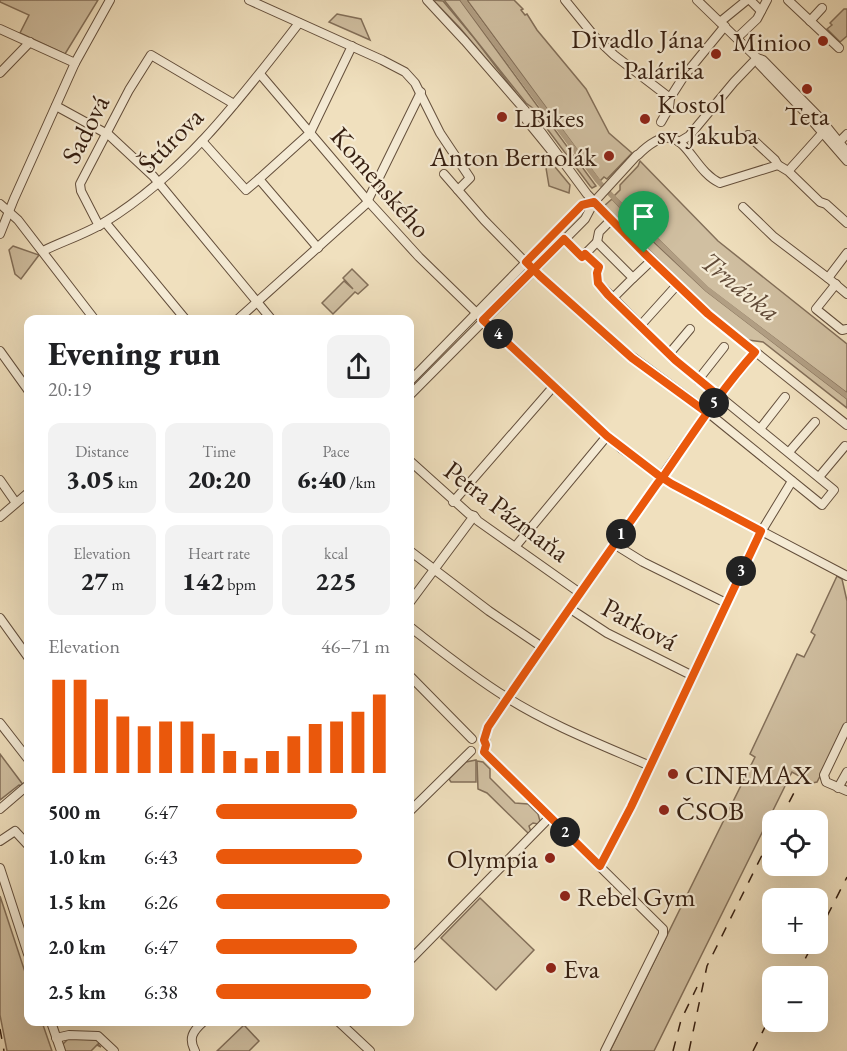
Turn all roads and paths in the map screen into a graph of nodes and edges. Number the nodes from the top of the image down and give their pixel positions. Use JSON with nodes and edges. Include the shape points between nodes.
{"nodes":[{"id":1,"x":110,"y":0,"type":"edge"},
{"id":2,"x":249,"y":0,"type":"edge"},
{"id":3,"x":427,"y":0,"type":"edge"},
{"id":4,"x":565,"y":0,"type":"edge"},
{"id":5,"x":697,"y":0,"type":"edge"},
{"id":6,"x":749,"y":0,"type":"edge"},
{"id":7,"x":785,"y":1,"type":"edge"},
{"id":8,"x":769,"y":3,"type":"edge"},
{"id":9,"x":822,"y":8,"type":"dead end"},
{"id":10,"x":761,"y":11,"type":"junction"},
{"id":11,"x":299,"y":22,"type":"junction"},
{"id":12,"x":817,"y":23,"type":"junction"},
{"id":13,"x":721,"y":27,"type":"junction"},
{"id":14,"x":0,"y":29,"type":"edge"},
{"id":15,"x":737,"y":38,"type":"junction"},
{"id":16,"x":30,"y":42,"type":"junction"},
{"id":17,"x":352,"y":46,"type":"junction"},
{"id":18,"x":839,"y":48,"type":"dead end"},
{"id":19,"x":757,"y":58,"type":"junction"},
{"id":20,"x":75,"y":63,"type":"junction"},
{"id":21,"x":0,"y":73,"type":"edge"},
{"id":22,"x":260,"y":74,"type":"junction"},
{"id":23,"x":784,"y":80,"type":"junction"},
{"id":24,"x":421,"y":92,"type":"junction"},
{"id":25,"x":670,"y":98,"type":"junction"},
{"id":26,"x":806,"y":102,"type":"junction"},
{"id":27,"x":234,"y":104,"type":"junction"},
{"id":28,"x":56,"y":106,"type":"junction"},
{"id":29,"x":661,"y":122,"type":"dead end"},
{"id":30,"x":825,"y":129,"type":"junction"},
{"id":31,"x":310,"y":133,"type":"junction"},
{"id":32,"x":106,"y":134,"type":"junction"},
{"id":33,"x":847,"y":134,"type":"edge"},
{"id":34,"x":748,"y":135,"type":"dead end"},
{"id":35,"x":202,"y":141,"type":"junction"},
{"id":36,"x":679,"y":142,"type":"junction"},
{"id":37,"x":837,"y":144,"type":"junction"},
{"id":38,"x":847,"y":152,"type":"edge"},
{"id":39,"x":847,"y":161,"type":"edge"},
{"id":40,"x":778,"y":165,"type":"junction"},
{"id":41,"x":790,"y":168,"type":"dead end"},
{"id":42,"x":444,"y":174,"type":"dead end"},
{"id":43,"x":259,"y":180,"type":"junction"},
{"id":44,"x":159,"y":183,"type":"junction"},
{"id":45,"x":458,"y":190,"type":"junction"},
{"id":46,"x":368,"y":201,"type":"junction"},
{"id":47,"x":594,"y":202,"type":"junction"},
{"id":48,"x":0,"y":204,"type":"edge"},
{"id":49,"x":743,"y":207,"type":"dead end"},
{"id":50,"x":9,"y":212,"type":"junction"},
{"id":51,"x":586,"y":217,"type":"junction"},
{"id":52,"x":609,"y":218,"type":"junction"},
{"id":53,"x":847,"y":223,"type":"edge"},
{"id":54,"x":102,"y":224,"type":"junction"},
{"id":55,"x":0,"y":234,"type":"edge"},
{"id":56,"x":564,"y":239,"type":"junction"},
{"id":57,"x":597,"y":242,"type":"junction"},
{"id":58,"x":318,"y":248,"type":"junction"},
{"id":59,"x":43,"y":251,"type":"junction"},
{"id":60,"x":847,"y":253,"type":"edge"},
{"id":61,"x":585,"y":254,"type":"junction"},
{"id":62,"x":611,"y":256,"type":"junction"},
{"id":63,"x":651,"y":261,"type":"junction"},
{"id":64,"x":526,"y":262,"type":"junction"},
{"id":65,"x":599,"y":267,"type":"junction"},
{"id":66,"x":533,"y":270,"type":"junction"},
{"id":67,"x":633,"y":278,"type":"junction"},
{"id":68,"x":828,"y":278,"type":"junction"},
{"id":69,"x":677,"y":285,"type":"junction"},
{"id":70,"x":836,"y":285,"type":"junction"},
{"id":71,"x":847,"y":294,"type":"edge"},
{"id":72,"x":612,"y":299,"type":"junction"},
{"id":73,"x":256,"y":302,"type":"junction"},
{"id":74,"x":476,"y":313,"type":"junction"},
{"id":75,"x":91,"y":315,"type":"edge"},
{"id":76,"x":182,"y":315,"type":"edge"},
{"id":77,"x":242,"y":315,"type":"edge"},
{"id":78,"x":268,"y":315,"type":"edge"},
{"id":79,"x":483,"y":320,"type":"junction"},
{"id":80,"x":640,"y":326,"type":"junction"},
{"id":81,"x":690,"y":329,"type":"dead end"},
{"id":82,"x":847,"y":329,"type":"edge"},
{"id":83,"x":724,"y":347,"type":"dead end"},
{"id":84,"x":0,"y":351,"type":"edge"},
{"id":85,"x":755,"y":352,"type":"junction"},
{"id":86,"x":669,"y":354,"type":"junction"},
{"id":87,"x":414,"y":377,"type":"edge"},
{"id":88,"x":698,"y":380,"type":"junction"},
{"id":89,"x":24,"y":384,"type":"edge"},
{"id":90,"x":553,"y":387,"type":"junction"},
{"id":91,"x":414,"y":391,"type":"edge"},
{"id":92,"x":719,"y":396,"type":"junction"},
{"id":93,"x":785,"y":397,"type":"dead end"},
{"id":94,"x":706,"y":412,"type":"junction"},
{"id":95,"x":815,"y":422,"type":"dead end"},
{"id":96,"x":847,"y":425,"type":"edge"},
{"id":97,"x":760,"y":429,"type":"junction"},
{"id":98,"x":607,"y":436,"type":"junction"},
{"id":99,"x":845,"y":446,"type":"dead end"},
{"id":100,"x":789,"y":452,"type":"junction"},
{"id":101,"x":414,"y":465,"type":"edge"},
{"id":102,"x":819,"y":477,"type":"junction"},
{"id":103,"x":662,"y":478,"type":"junction"},
{"id":104,"x":0,"y":480,"type":"edge"},
{"id":105,"x":792,"y":481,"type":"junction"},
{"id":106,"x":24,"y":496,"type":"edge"},
{"id":107,"x":453,"y":502,"type":"junction"},
{"id":108,"x":16,"y":503,"type":"junction"},
{"id":109,"x":0,"y":516,"type":"edge"},
{"id":110,"x":474,"y":516,"type":"junction"},
{"id":111,"x":761,"y":531,"type":"junction"},
{"id":112,"x":614,"y":544,"type":"junction"},
{"id":113,"x":515,"y":547,"type":"junction"},
{"id":114,"x":414,"y":554,"type":"edge"},
{"id":115,"x":434,"y":570,"type":"junction"},
{"id":116,"x":847,"y":576,"type":"edge"},
{"id":117,"x":580,"y":593,"type":"junction"},
{"id":118,"x":414,"y":597,"type":"edge"},
{"id":119,"x":726,"y":603,"type":"junction"},
{"id":120,"x":569,"y":608,"type":"junction"},
{"id":121,"x":0,"y":618,"type":"edge"},
{"id":122,"x":414,"y":630,"type":"edge"},
{"id":123,"x":542,"y":647,"type":"junction"},
{"id":124,"x":24,"y":651,"type":"edge"},
{"id":125,"x":691,"y":675,"type":"junction"},
{"id":126,"x":414,"y":680,"type":"edge"},
{"id":127,"x":507,"y":698,"type":"junction"},
{"id":128,"x":0,"y":723,"type":"edge"},
{"id":129,"x":847,"y":727,"type":"edge"},
{"id":130,"x":472,"y":740,"type":"junction"},
{"id":131,"x":484,"y":740,"type":"junction"},
{"id":132,"x":471,"y":751,"type":"junction"},
{"id":133,"x":484,"y":752,"type":"junction"},
{"id":134,"x":24,"y":754,"type":"edge"},
{"id":135,"x":650,"y":766,"type":"junction"},
{"id":136,"x":847,"y":772,"type":"edge"},
{"id":137,"x":24,"y":788,"type":"edge"},
{"id":138,"x":838,"y":788,"type":"junction"},
{"id":139,"x":847,"y":791,"type":"edge"},
{"id":140,"x":414,"y":807,"type":"edge"},
{"id":141,"x":0,"y":809,"type":"edge"},
{"id":142,"x":550,"y":817,"type":"junction"},
{"id":143,"x":0,"y":841,"type":"edge"},
{"id":144,"x":24,"y":841,"type":"edge"},
{"id":145,"x":600,"y":866,"type":"junction"},
{"id":146,"x":0,"y":867,"type":"edge"},
{"id":147,"x":24,"y":942,"type":"edge"},
{"id":148,"x":414,"y":956,"type":"edge"},
{"id":149,"x":52,"y":1026,"type":"edge"},
{"id":150,"x":199,"y":1026,"type":"edge"},
{"id":151,"x":347,"y":1026,"type":"edge"},
{"id":152,"x":56,"y":1038,"type":"junction"},
{"id":153,"x":61,"y":1051,"type":"edge"},
{"id":154,"x":114,"y":1051,"type":"edge"},
{"id":155,"x":195,"y":1051,"type":"edge"},
{"id":156,"x":370,"y":1051,"type":"edge"},
{"id":157,"x":605,"y":1051,"type":"edge"}],
"edges":[{"from":1,"to":20,"type":"street"},
{"from":2,"to":11,"type":"street"},
{"from":3,"to":47,"type":"street","via":[[471,47],[548,149]]},
{"from":4,"to":25,"type":"street","via":[[594,37]]},
{"from":5,"to":13,"type":"street"},
{"from":6,"to":10,"type":"street"},
{"from":6,"to":13,"type":"street"},
{"from":7,"to":12,"type":"street","via":[[795,12]]},
{"from":8,"to":10,"type":"street"},
{"from":9,"to":12,"type":"street"},
{"from":10,"to":15,"type":"street"},
{"from":11,"to":17,"type":"street"},
{"from":11,"to":22,"type":"street","name":"Štúrova"},
{"from":12,"to":18,"type":"street"},
{"from":13,"to":15,"type":"street"},
{"from":13,"to":25,"type":"street"},
{"from":14,"to":16,"type":"street"},
{"from":15,"to":19,"type":"street"},
{"from":16,"to":20,"type":"street"},
{"from":16,"to":21,"type":"street"},
{"from":17,"to":24,"type":"street","via":[[405,72]]},
{"from":17,"to":31,"type":"street"},
{"from":19,"to":23,"type":"street","via":[[759,64]]},
{"from":19,"to":36,"type":"street","via":[[689,136]]},
{"from":20,"to":28,"type":"street"},
{"from":22,"to":27,"type":"street","name":"Štúrova"},
{"from":22,"to":31,"type":"street","name":"Komenského"},
{"from":23,"to":26,"type":"street"},
{"from":23,"to":26,"type":"street","via":[[785,96]]},
{"from":24,"to":45,"type":"street","via":[[440,133],[470,178]]},
{"from":24,"to":46,"type":"street"},
{"from":25,"to":29,"type":"street"},
{"from":26,"to":30,"type":"street"},
{"from":27,"to":32,"type":"street","name":"Sadová","via":[[151,55]]},
{"from":27,"to":35,"type":"street","name":"Štúrova"},
{"from":28,"to":32,"type":"street"},
{"from":28,"to":50,"type":"street"},
{"from":30,"to":37,"type":"street"},
{"from":30,"to":41,"type":"street"},
{"from":31,"to":43,"type":"street"},
{"from":31,"to":46,"type":"street","name":"Komenského"},
{"from":32,"to":44,"type":"street"},
{"from":32,"to":54,"type":"street","name":"Sadová","via":[[80,188]]},
{"from":33,"to":37,"type":"street"},
{"from":34,"to":40,"type":"street"},
{"from":35,"to":43,"type":"street","via":[[246,190]]},
{"from":35,"to":44,"type":"street","name":"Štúrova"},
{"from":36,"to":40,"type":"street","via":[[720,183]]},
{"from":36,"to":47,"type":"street","via":[[668,138],[652,141]]},
{"from":37,"to":38,"type":"street"},
{"from":37,"to":39,"type":"street"},
{"from":40,"to":53,"type":"street"},
{"from":42,"to":45,"type":"street"},
{"from":43,"to":58,"type":"street"},
{"from":44,"to":54,"type":"street","name":"Štúrova"},
{"from":44,"to":73,"type":"street"},
{"from":45,"to":64,"type":"street"},
{"from":46,"to":58,"type":"street"},
{"from":46,"to":74,"type":"street","name":"Komenského"},
{"from":47,"to":51,"type":"street"},
{"from":47,"to":52,"type":"street"},
{"from":47,"to":64,"type":"street","via":[[582,205]]},
{"from":48,"to":50,"type":"street"},
{"from":49,"to":68,"type":"street","via":[[774,237]]},
{"from":50,"to":55,"type":"street"},
{"from":50,"to":59,"type":"street"},
{"from":51,"to":52,"type":"street"},
{"from":51,"to":56,"type":"street"},
{"from":52,"to":57,"type":"street"},
{"from":52,"to":63,"type":"street"},
{"from":54,"to":59,"type":"street","name":"Štúrova"},
{"from":54,"to":76,"type":"street"},
{"from":56,"to":61,"type":"street","via":[[582,257]]},
{"from":56,"to":66,"type":"street"},
{"from":57,"to":61,"type":"street"},
{"from":57,"to":62,"type":"street"},
{"from":58,"to":73,"type":"street"},
{"from":59,"to":75,"type":"street"},
{"from":60,"to":68,"type":"street"},
{"from":61,"to":65,"type":"street"},
{"from":62,"to":65,"type":"street"},
{"from":62,"to":67,"type":"street"},
{"from":63,"to":67,"type":"street"},
{"from":63,"to":69,"type":"street"},
{"from":64,"to":66,"type":"street"},
{"from":64,"to":74,"type":"street"},
{"from":65,"to":72,"type":"street","via":[[598,283]]},
{"from":66,"to":79,"type":"street"},
{"from":66,"to":94,"type":"street","via":[[632,358]]},
{"from":67,"to":72,"type":"street"},
{"from":68,"to":70,"type":"street"},
{"from":69,"to":80,"type":"street"},
{"from":69,"to":85,"type":"street"},
{"from":70,"to":71,"type":"street"},
{"from":70,"to":82,"type":"street","via":[[816,309],[842,330]]},
{"from":72,"to":80,"type":"street"},
{"from":73,"to":77,"type":"street"},
{"from":73,"to":78,"type":"street"},
{"from":74,"to":79,"type":"street","name":"Komenského"},
{"from":74,"to":87,"type":"street"},
{"from":79,"to":90,"type":"street","name":"Komenského"},
{"from":79,"to":91,"type":"street"},
{"from":80,"to":86,"type":"street"},
{"from":81,"to":86,"type":"street"},
{"from":83,"to":88,"type":"street"},
{"from":84,"to":89,"type":"street"},
{"from":85,"to":92,"type":"street"},
{"from":85,"to":96,"type":"street"},
{"from":86,"to":88,"type":"street"},
{"from":88,"to":92,"type":"street"},
{"from":90,"to":98,"type":"street","name":"Komenského"},
{"from":90,"to":107,"type":"street"},
{"from":92,"to":94,"type":"street"},
{"from":92,"to":97,"type":"street"},
{"from":93,"to":97,"type":"street"},
{"from":94,"to":103,"type":"street"},
{"from":94,"to":105,"type":"street"},
{"from":95,"to":100,"type":"street"},
{"from":97,"to":100,"type":"street"},
{"from":98,"to":103,"type":"street","name":"Komenského"},
{"from":98,"to":113,"type":"street"},
{"from":99,"to":102,"type":"street"},
{"from":100,"to":102,"type":"street"},
{"from":101,"to":107,"type":"street","name":"Petra Pázmaňa"},
{"from":102,"to":105,"type":"street","via":[[834,490],[822,505]]},
{"from":103,"to":111,"type":"street","name":"Komenského"},
{"from":103,"to":112,"type":"street"},
{"from":104,"to":108,"type":"street"},
{"from":105,"to":111,"type":"street"},
{"from":106,"to":108,"type":"street"},
{"from":107,"to":110,"type":"street","name":"Petra Pázmaňa"},
{"from":108,"to":109,"type":"street"},
{"from":110,"to":113,"type":"street","name":"Petra Pázmaňa"},
{"from":110,"to":115,"type":"street"},
{"from":111,"to":116,"type":"street","name":"Komenského"},
{"from":111,"to":119,"type":"street"},
{"from":112,"to":117,"type":"street"},
{"from":112,"to":119,"type":"street"},
{"from":113,"to":117,"type":"street","name":"Petra Pázmaňa"},
{"from":114,"to":115,"type":"street"},
{"from":115,"to":118,"type":"street"},
{"from":115,"to":123,"type":"street"},
{"from":117,"to":120,"type":"street"},
{"from":119,"to":125,"type":"street"},
{"from":120,"to":123,"type":"street"},
{"from":120,"to":125,"type":"street","name":"Parková","via":[[607,633]]},
{"from":121,"to":124,"type":"street"},
{"from":122,"to":127,"type":"street"},
{"from":123,"to":127,"type":"street"},
{"from":125,"to":135,"type":"street"},
{"from":126,"to":130,"type":"street"},
{"from":127,"to":131,"type":"street"},
{"from":127,"to":135,"type":"street"},
{"from":128,"to":134,"type":"street"},
{"from":129,"to":138,"type":"street","via":[[824,775],[826,782]]},
{"from":130,"to":131,"type":"street"},
{"from":130,"to":132,"type":"street"},
{"from":131,"to":133,"type":"street"},
{"from":132,"to":133,"type":"street"},
{"from":132,"to":140,"type":"street"},
{"from":133,"to":142,"type":"street"},
{"from":135,"to":145,"type":"street"},
{"from":136,"to":138,"type":"street"},
{"from":137,"to":141,"type":"street"},
{"from":138,"to":139,"type":"street"},
{"from":142,"to":145,"type":"street"},
{"from":142,"to":148,"type":"street"},
{"from":143,"to":144,"type":"street","via":[[15,831]]},
{"from":145,"to":157,"type":"street","via":[[663,929]]},
{"from":146,"to":147,"type":"street"},
{"from":149,"to":152,"type":"street"},
{"from":150,"to":155,"type":"street","via":[[191,1038]]},
{"from":151,"to":156,"type":"street"},
{"from":152,"to":153,"type":"street"},
{"from":152,"to":154,"type":"street","via":[[98,1036]]}]}
